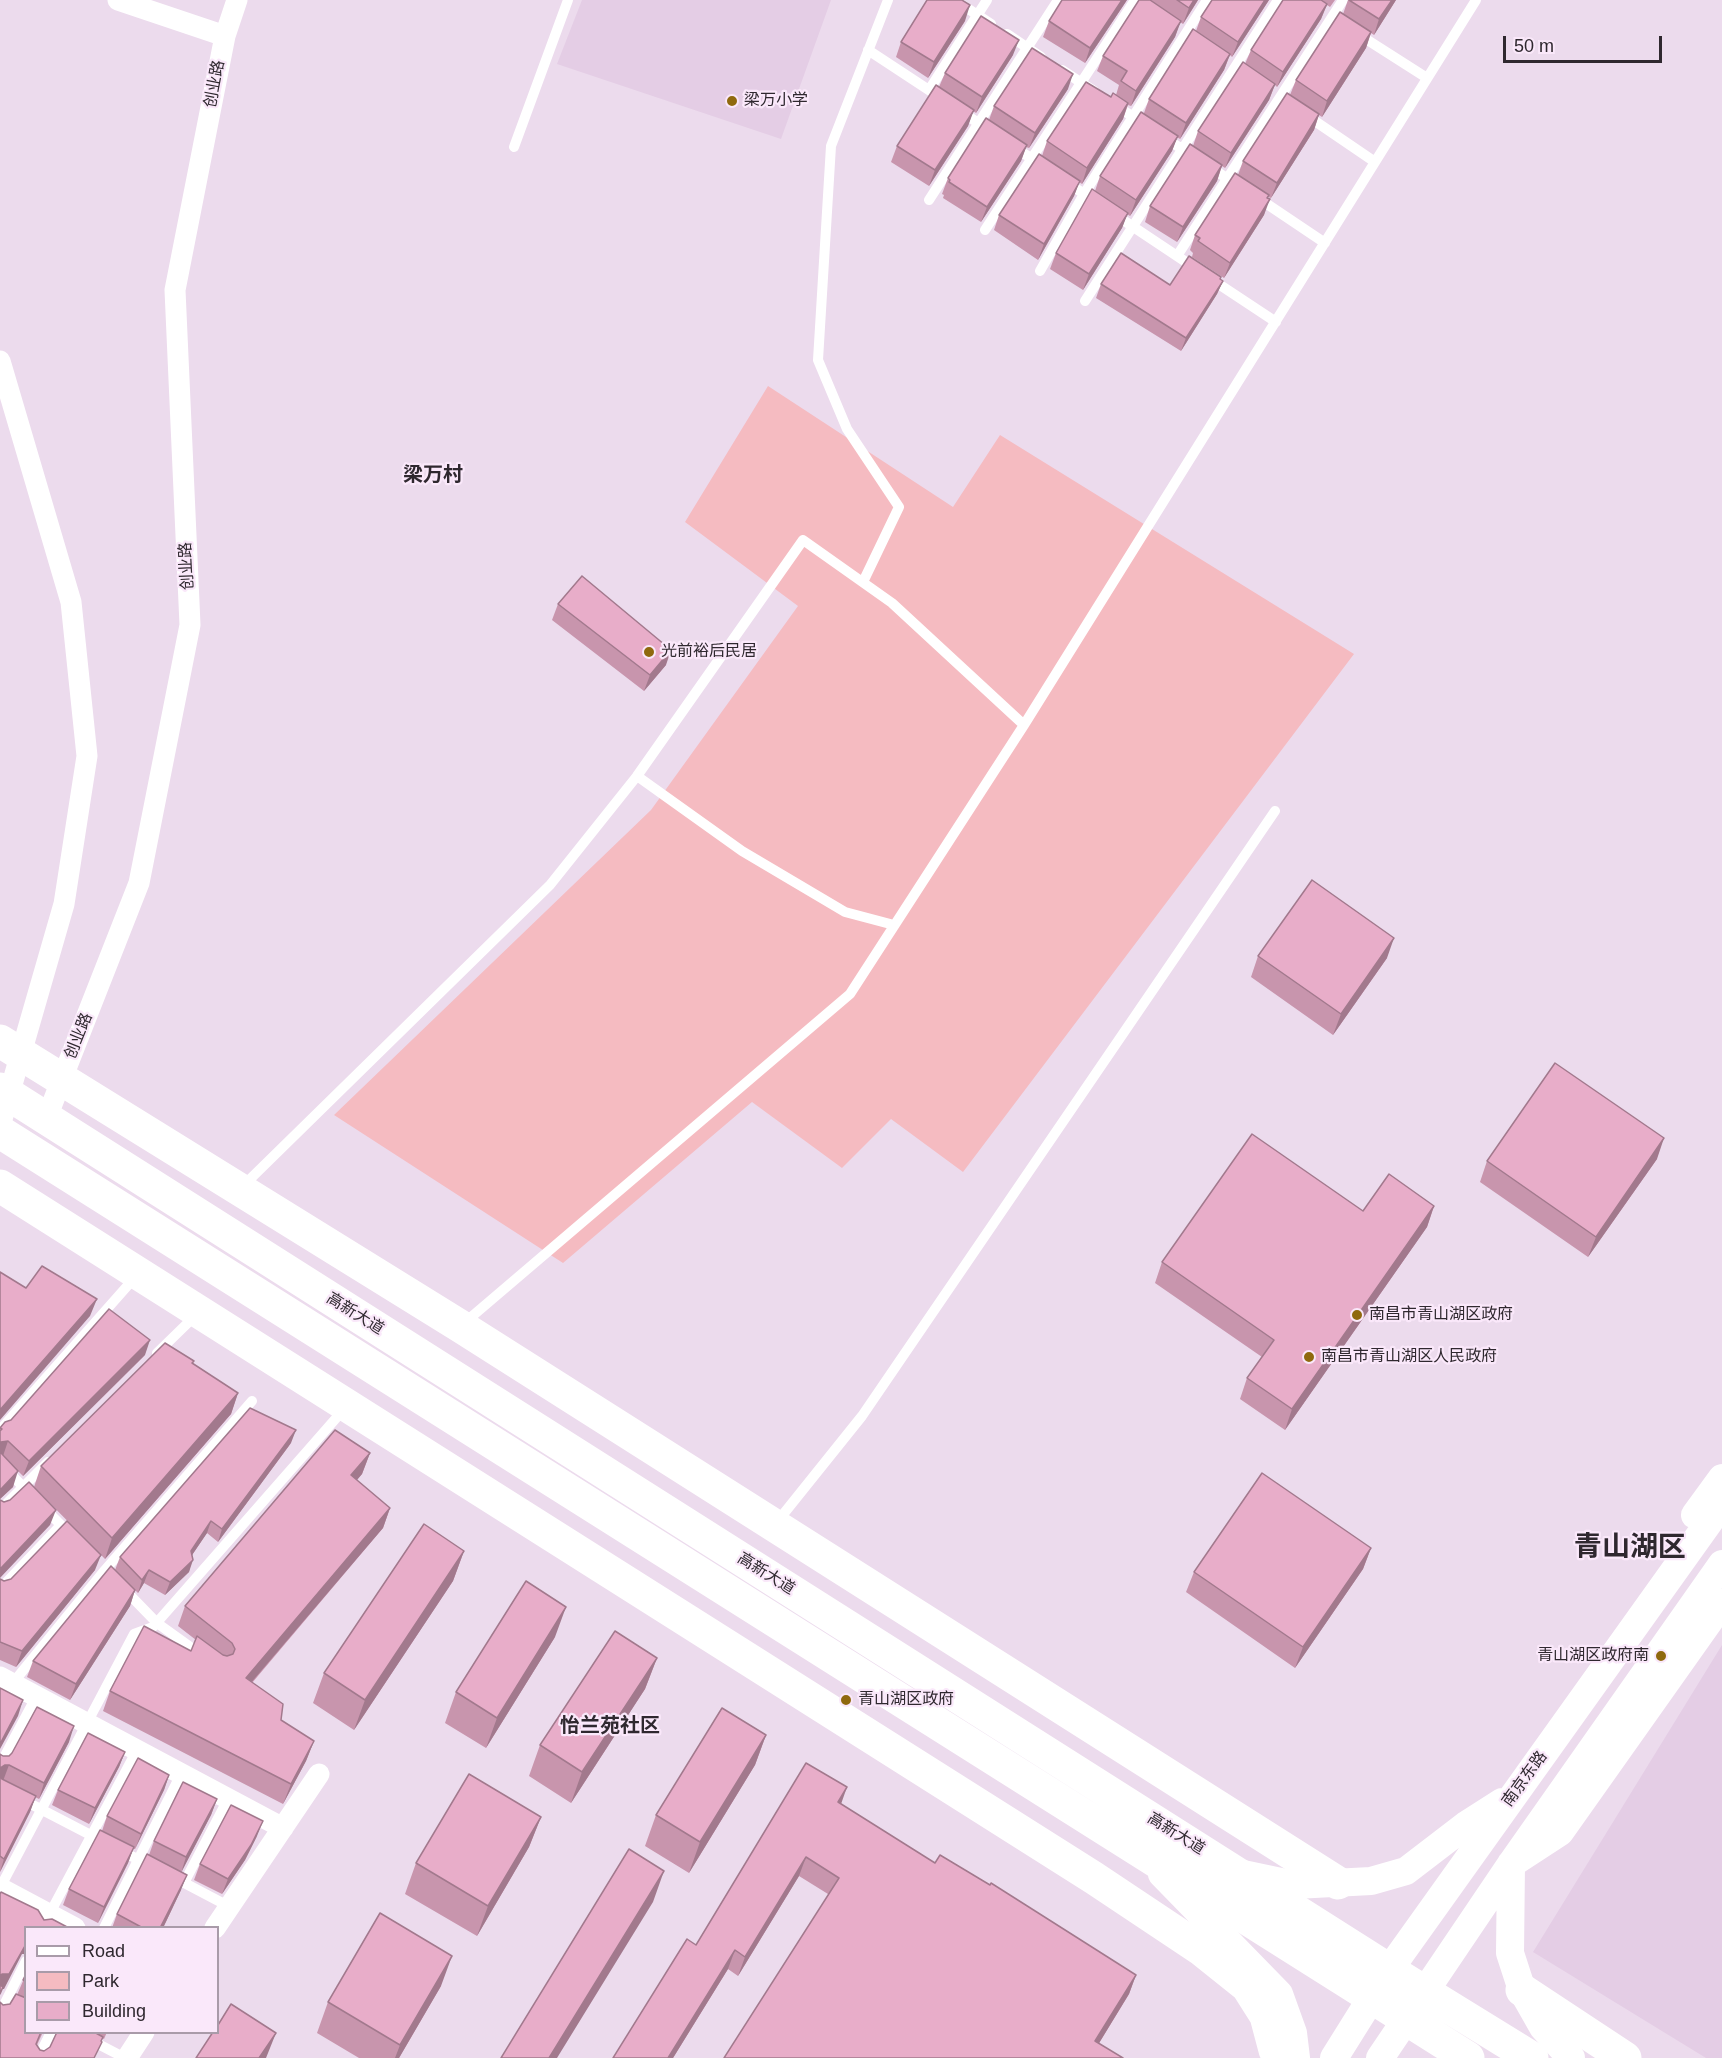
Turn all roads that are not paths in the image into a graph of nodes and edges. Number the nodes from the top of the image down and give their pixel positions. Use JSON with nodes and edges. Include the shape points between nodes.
{"nodes":[{"id":1,"x":118,"y":0,"type":"edge"},
{"id":2,"x":237,"y":0,"type":"edge"},
{"id":3,"x":568,"y":0,"type":"edge"},
{"id":4,"x":888,"y":0,"type":"edge"},
{"id":5,"x":956,"y":0,"type":"edge"},
{"id":6,"x":987,"y":0,"type":"edge"},
{"id":7,"x":1058,"y":0,"type":"edge"},
{"id":8,"x":1206,"y":0,"type":"edge"},
{"id":9,"x":1278,"y":0,"type":"edge"},
{"id":10,"x":1343,"y":0,"type":"edge"},
{"id":11,"x":1476,"y":0,"type":"edge"},
{"id":12,"x":1137,"y":2,"type":"edge"},
{"id":13,"x":978,"y":15,"type":"junction"},
{"id":14,"x":1337,"y":21,"type":"junction"},
{"id":15,"x":225,"y":36,"type":"junction"},
{"id":16,"x":1027,"y":47,"type":"junction"},
{"id":17,"x":868,"y":50,"type":"junction"},
{"id":18,"x":1427,"y":78,"type":"junction"},
{"id":19,"x":1081,"y":83,"type":"junction"},
{"id":20,"x":929,"y":90,"type":"junction"},
{"id":21,"x":1285,"y":101,"type":"junction"},
{"id":22,"x":1132,"y":116,"type":"junction"},
{"id":23,"x":978,"y":123,"type":"junction"},
{"id":24,"x":514,"y":147,"type":"dead end"},
{"id":25,"x":1182,"y":149,"type":"junction"},
{"id":26,"x":1032,"y":159,"type":"junction"},
{"id":27,"x":1376,"y":162,"type":"junction"},
{"id":28,"x":1227,"y":178,"type":"junction"},
{"id":29,"x":1084,"y":194,"type":"junction"},
{"id":30,"x":929,"y":200,"type":"dead end"},
{"id":31,"x":1133,"y":226,"type":"junction"},
{"id":32,"x":985,"y":230,"type":"dead end"},
{"id":33,"x":1325,"y":243,"type":"junction"},
{"id":34,"x":1177,"y":256,"type":"junction"},
{"id":35,"x":1040,"y":271,"type":"dead end"},
{"id":36,"x":1085,"y":301,"type":"dead end"},
{"id":37,"x":1275,"y":322,"type":"junction"},
{"id":38,"x":0,"y":361,"type":"edge"},
{"id":39,"x":863,"y":582,"type":"junction"},
{"id":40,"x":1024,"y":725,"type":"junction"},
{"id":41,"x":638,"y":776,"type":"junction"},
{"id":42,"x":1275,"y":811,"type":"dead end"},
{"id":43,"x":894,"y":926,"type":"junction"},
{"id":44,"x":11,"y":1048,"type":"edge"},
{"id":45,"x":62,"y":1080,"type":"junction"},
{"id":46,"x":5,"y":1092,"type":"edge"},
{"id":47,"x":47,"y":1117,"type":"junction"},
{"id":48,"x":0,"y":1126,"type":"edge"},
{"id":49,"x":0,"y":1132,"type":"edge"},
{"id":50,"x":0,"y":1186,"type":"edge"},
{"id":51,"x":238,"y":1190,"type":"junction"},
{"id":52,"x":139,"y":1274,"type":"junction"},
{"id":53,"x":199,"y":1312,"type":"junction"},
{"id":54,"x":460,"y":1326,"type":"junction"},
{"id":55,"x":149,"y":1362,"type":"edge"},
{"id":56,"x":252,"y":1401,"type":"dead end"},
{"id":57,"x":347,"y":1406,"type":"junction"},
{"id":58,"x":0,"y":1430,"type":"edge"},
{"id":59,"x":57,"y":1454,"type":"edge"},
{"id":60,"x":0,"y":1463,"type":"edge"},
{"id":61,"x":1722,"y":1478,"type":"edge"},
{"id":62,"x":23,"y":1487,"type":"junction"},
{"id":63,"x":1722,"y":1504,"type":"edge"},
{"id":64,"x":0,"y":1510,"type":"edge"},
{"id":65,"x":61,"y":1525,"type":"junction"},
{"id":66,"x":773,"y":1527,"type":"junction"},
{"id":67,"x":76,"y":1540,"type":"edge"},
{"id":68,"x":1722,"y":1564,"type":"edge"},
{"id":69,"x":101,"y":1566,"type":"junction"},
{"id":70,"x":1667,"y":1581,"type":"junction"},
{"id":71,"x":0,"y":1589,"type":"edge"},
{"id":72,"x":1722,"y":1602,"type":"edge"},
{"id":73,"x":157,"y":1623,"type":"junction"},
{"id":74,"x":211,"y":1662,"type":"edge"},
{"id":75,"x":6,"y":1681,"type":"edge"},
{"id":76,"x":36,"y":1697,"type":"junction"},
{"id":77,"x":87,"y":1723,"type":"junction"},
{"id":78,"x":137,"y":1750,"type":"junction"},
{"id":79,"x":0,"y":1765,"type":"edge"},
{"id":80,"x":181,"y":1774,"type":"junction"},
{"id":81,"x":320,"y":1774,"type":"dead end"},
{"id":82,"x":0,"y":1788,"type":"edge"},
{"id":83,"x":1516,"y":1792,"type":"junction"},
{"id":84,"x":228,"y":1799,"type":"junction"},
{"id":85,"x":41,"y":1810,"type":"junction"},
{"id":86,"x":283,"y":1828,"type":"junction"},
{"id":87,"x":91,"y":1835,"type":"junction"},
{"id":88,"x":1139,"y":1852,"type":"junction"},
{"id":89,"x":138,"y":1860,"type":"junction"},
{"id":90,"x":1511,"y":1864,"type":"junction"},
{"id":91,"x":1235,"y":1872,"type":"junction"},
{"id":92,"x":184,"y":1883,"type":"junction"},
{"id":93,"x":1338,"y":1883,"type":"junction"},
{"id":94,"x":0,"y":1888,"type":"edge"},
{"id":95,"x":230,"y":1906,"type":"junction"},
{"id":96,"x":45,"y":1921,"type":"edge"},
{"id":97,"x":66,"y":1926,"type":"edge"},
{"id":98,"x":105,"y":1926,"type":"edge"},
{"id":99,"x":216,"y":1926,"type":"edge"},
{"id":100,"x":24,"y":1965,"type":"edge"},
{"id":101,"x":1381,"y":1983,"type":"junction"},
{"id":102,"x":1522,"y":1990,"type":"junction"},
{"id":103,"x":1425,"y":1992,"type":"junction"},
{"id":104,"x":8,"y":1999,"type":"edge"},
{"id":105,"x":0,"y":2013,"type":"edge"},
{"id":106,"x":1407,"y":2019,"type":"junction"},
{"id":107,"x":50,"y":2034,"type":"edge"},
{"id":108,"x":79,"y":2034,"type":"edge"},
{"id":109,"x":143,"y":2034,"type":"edge"},
{"id":110,"x":1282,"y":2055,"type":"edge"},
{"id":111,"x":38,"y":2058,"type":"edge"},
{"id":112,"x":126,"y":2058,"type":"edge"},
{"id":113,"x":1334,"y":2058,"type":"edge"},
{"id":114,"x":1380,"y":2058,"type":"edge"},
{"id":115,"x":1468,"y":2058,"type":"edge"},
{"id":116,"x":1532,"y":2058,"type":"edge"},
{"id":117,"x":1571,"y":2058,"type":"edge"},
{"id":118,"x":1625,"y":2058,"type":"edge"}],
"edges":[{"from":1,"to":15,"type":"street"},
{"from":2,"to":15,"type":"street","name":"创业路"},
{"from":3,"to":24,"type":"lane"},
{"from":4,"to":17,"type":"lane"},
{"from":5,"to":13,"type":"lane"},
{"from":6,"to":13,"type":"lane"},
{"from":7,"to":16,"type":"lane"},
{"from":8,"to":22,"type":"lane"},
{"from":9,"to":25,"type":"lane"},
{"from":10,"to":14,"type":"lane"},
{"from":11,"to":18,"type":"lane"},
{"from":12,"to":19,"type":"lane"},
{"from":13,"to":16,"type":"lane"},
{"from":13,"to":20,"type":"lane"},
{"from":14,"to":18,"type":"lane"},
{"from":14,"to":21,"type":"lane"},
{"from":15,"to":45,"type":"street","name":"创业路","via":[[175,290],[190,625],[139,883]]},
{"from":16,"to":19,"type":"lane"},
{"from":16,"to":23,"type":"lane"},
{"from":17,"to":20,"type":"lane"},
{"from":17,"to":39,"type":"lane","via":[[831,146],[818,360],[847,429],[899,507]]},
{"from":18,"to":27,"type":"lane"},
{"from":19,"to":22,"type":"lane"},
{"from":19,"to":26,"type":"lane"},
{"from":20,"to":23,"type":"lane"},
{"from":21,"to":27,"type":"lane"},
{"from":21,"to":28,"type":"lane"},
{"from":22,"to":25,"type":"lane"},
{"from":22,"to":29,"type":"lane"},
{"from":23,"to":26,"type":"lane"},
{"from":23,"to":30,"type":"lane"},
{"from":25,"to":28,"type":"lane"},
{"from":25,"to":31,"type":"lane"},
{"from":26,"to":29,"type":"lane"},
{"from":26,"to":32,"type":"lane"},
{"from":27,"to":33,"type":"lane"},
{"from":28,"to":33,"type":"lane"},
{"from":28,"to":34,"type":"lane"},
{"from":29,"to":31,"type":"lane"},
{"from":29,"to":35,"type":"lane"},
{"from":31,"to":34,"type":"lane"},
{"from":31,"to":36,"type":"lane"},
{"from":33,"to":37,"type":"lane"},
{"from":34,"to":37,"type":"lane"},
{"from":37,"to":40,"type":"lane"},
{"from":38,"to":44,"type":"street","via":[[71,602],[87,756],[64,904]]},
{"from":39,"to":40,"type":"lane","via":[[892,603]]},
{"from":39,"to":41,"type":"lane","via":[[803,540]]},
{"from":40,"to":43,"type":"lane"},
{"from":41,"to":43,"type":"lane","via":[[741,851],[824,900],[845,912]]},
{"from":41,"to":51,"type":"lane","via":[[550,885]]},
{"from":42,"to":66,"type":"lane","via":[[862,1416]]},
{"from":43,"to":54,"type":"lane","via":[[850,994]]},
{"from":44,"to":45,"type":"main road"},
{"from":44,"to":46,"type":"street"},
{"from":45,"to":47,"type":"street","name":"创业路"},
{"from":45,"to":51,"type":"main road"},
{"from":46,"to":47,"type":"main road","name":"高新大道"},
{"from":46,"to":48,"type":"street"},
{"from":47,"to":91,"type":"main road","name":"高新大道"},
{"from":49,"to":88,"type":"main road","name":"高新大道"},
{"from":50,"to":52,"type":"main road"},
{"from":51,"to":54,"type":"main road"},
{"from":52,"to":53,"type":"main road"},
{"from":52,"to":58,"type":"lane"},
{"from":53,"to":55,"type":"lane"},
{"from":53,"to":57,"type":"main road"},
{"from":54,"to":66,"type":"main road"},
{"from":56,"to":69,"type":"lane"},
{"from":57,"to":73,"type":"lane"},
{"from":57,"to":110,"type":"main road","via":[[1084,1871],[1202,1950],[1247,1986],[1266,2016]]},
{"from":59,"to":62,"type":"lane"},
{"from":60,"to":62,"type":"lane"},
{"from":61,"to":70,"type":"main road","via":[[1686,1528]]},
{"from":62,"to":64,"type":"lane"},
{"from":62,"to":65,"type":"lane"},
{"from":63,"to":70,"type":"main road","name":"南京东路"},
{"from":65,"to":67,"type":"lane"},
{"from":65,"to":71,"type":"lane"},
{"from":66,"to":93,"type":"main road"},
{"from":68,"to":90,"type":"main road"},
{"from":69,"to":73,"type":"lane"},
{"from":69,"to":75,"type":"lane"},
{"from":70,"to":83,"type":"main road","name":"南京东路"},
{"from":72,"to":90,"type":"main road","via":[[1560,1832]]},
{"from":73,"to":74,"type":"lane"},
{"from":73,"to":77,"type":"lane","via":[[134,1634]]},
{"from":75,"to":76,"type":"street"},
{"from":76,"to":77,"type":"street"},
{"from":76,"to":79,"type":"lane"},
{"from":77,"to":78,"type":"street"},
{"from":77,"to":85,"type":"lane"},
{"from":78,"to":80,"type":"street"},
{"from":78,"to":87,"type":"lane"},
{"from":80,"to":84,"type":"street"},
{"from":80,"to":89,"type":"lane"},
{"from":81,"to":86,"type":"street"},
{"from":82,"to":85,"type":"lane"},
{"from":83,"to":93,"type":"main road","via":[[1406,1871],[1371,1881]]},
{"from":83,"to":101,"type":"main road","name":"南京东路"},
{"from":84,"to":86,"type":"street"},
{"from":84,"to":92,"type":"lane"},
{"from":85,"to":87,"type":"lane"},
{"from":85,"to":94,"type":"lane"},
{"from":86,"to":95,"type":"street"},
{"from":87,"to":89,"type":"lane"},
{"from":87,"to":96,"type":"lane"},
{"from":88,"to":101,"type":"main road","name":"高新大道"},
{"from":88,"to":110,"type":"main road","via":[[1280,1994],[1293,2033]]},
{"from":89,"to":92,"type":"lane"},
{"from":89,"to":98,"type":"lane"},
{"from":90,"to":102,"type":"main road","via":[[1510,1953]]},
{"from":90,"to":103,"type":"main road"},
{"from":91,"to":93,"type":"main road","via":[[1295,1885]]},
{"from":91,"to":101,"type":"main road","name":"高新大道"},
{"from":92,"to":95,"type":"lane"},
{"from":94,"to":96,"type":"street"},
{"from":95,"to":99,"type":"street"},
{"from":96,"to":97,"type":"street"},
{"from":100,"to":104,"type":"lane"},
{"from":101,"to":103,"type":"main road","name":"高新大道"},
{"from":101,"to":106,"type":"main road","name":"高新大道"},
{"from":101,"to":113,"type":"main road","name":"南京东路"},
{"from":102,"to":117,"type":"main road","via":[[1543,2027]]},
{"from":102,"to":118,"type":"main road"},
{"from":103,"to":106,"type":"main road"},
{"from":103,"to":116,"type":"main road","name":"高新大道"},
{"from":104,"to":105,"type":"lane"},
{"from":106,"to":114,"type":"main road"},
{"from":106,"to":115,"type":"main road","name":"高新大道"},
{"from":107,"to":111,"type":"lane"},
{"from":108,"to":112,"type":"lane"},
{"from":109,"to":112,"type":"street"}]}
